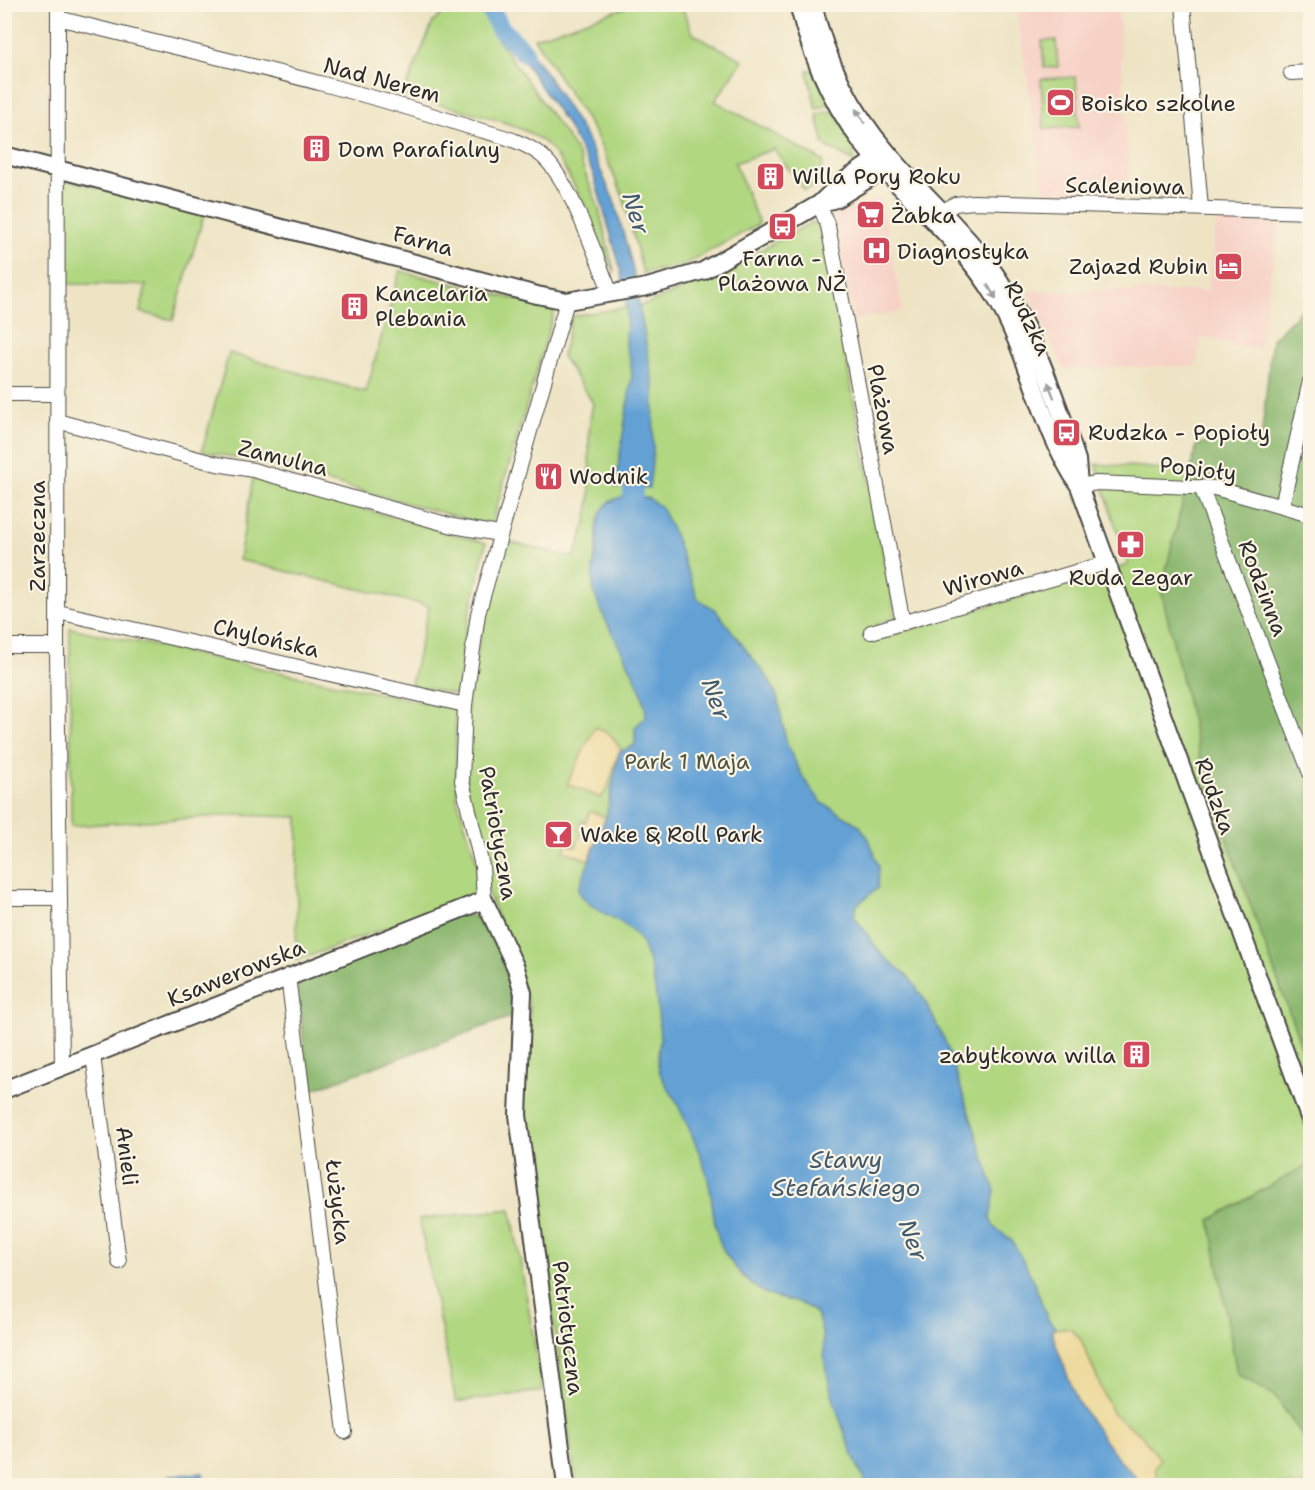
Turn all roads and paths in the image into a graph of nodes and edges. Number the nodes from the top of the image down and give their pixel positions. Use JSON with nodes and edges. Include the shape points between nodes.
{"nodes":[{"id":1,"x":798,"y":4,"type":"edge"},
{"id":2,"x":813,"y":4,"type":"edge"},
{"id":3,"x":1183,"y":4,"type":"edge"},
{"id":4,"x":58,"y":11,"type":"edge"},
{"id":5,"x":1311,"y":72,"type":"edge"},
{"id":6,"x":1291,"y":73,"type":"dead end"},
{"id":7,"x":4,"y":155,"type":"edge"},
{"id":8,"x":885,"y":161,"type":"junction"},
{"id":9,"x":57,"y":168,"type":"junction"},
{"id":10,"x":819,"y":204,"type":"junction"},
{"id":11,"x":1201,"y":208,"type":"junction"},
{"id":12,"x":942,"y":212,"type":"junction"},
{"id":13,"x":1311,"y":212,"type":"edge"},
{"id":14,"x":615,"y":293,"type":"junction"},
{"id":15,"x":567,"y":301,"type":"junction"},
{"id":16,"x":1311,"y":381,"type":"edge"},
{"id":17,"x":4,"y":394,"type":"edge"},
{"id":18,"x":57,"y":394,"type":"junction"},
{"id":19,"x":57,"y":422,"type":"junction"},
{"id":20,"x":1079,"y":486,"type":"junction"},
{"id":21,"x":1201,"y":487,"type":"junction"},
{"id":22,"x":1282,"y":506,"type":"junction"},
{"id":23,"x":1311,"y":515,"type":"edge"},
{"id":24,"x":499,"y":534,"type":"junction"},
{"id":25,"x":1106,"y":563,"type":"junction"},
{"id":26,"x":58,"y":612,"type":"junction"},
{"id":27,"x":903,"y":623,"type":"junction"},
{"id":28,"x":871,"y":632,"type":"dead end"},
{"id":29,"x":4,"y":646,"type":"edge"},
{"id":30,"x":57,"y":646,"type":"junction"},
{"id":31,"x":465,"y":705,"type":"junction"},
{"id":32,"x":1311,"y":773,"type":"edge"},
{"id":33,"x":4,"y":898,"type":"edge"},
{"id":34,"x":60,"y":898,"type":"junction"},
{"id":35,"x":484,"y":900,"type":"junction"},
{"id":36,"x":288,"y":976,"type":"junction"},
{"id":37,"x":93,"y":1055,"type":"junction"},
{"id":38,"x":62,"y":1067,"type":"junction"},
{"id":39,"x":4,"y":1090,"type":"edge"},
{"id":40,"x":1311,"y":1120,"type":"edge"},
{"id":41,"x":119,"y":1262,"type":"dead end"},
{"id":42,"x":345,"y":1432,"type":"dead end"},
{"id":43,"x":566,"y":1485,"type":"edge"}],
"edges":[{"from":1,"to":8,"type":"street","name":"Rudzka","via":[[813,56],[833,99],[854,133]]},
{"from":8,"to":2,"type":"street","name":"Rudzka","one_way":true,"via":[[836,73]]},
{"from":3,"to":11,"type":"street"},
{"from":4,"to":9,"type":"street","name":"Zarzeczna"},
{"from":4,"to":14,"type":"street","name":"Nad Nerem","via":[[393,104],[528,147],[548,162],[564,188]]},
{"from":5,"to":6,"type":"street"},
{"from":7,"to":9,"type":"street","name":"Farna"},
{"from":8,"to":10,"type":"street","name":"Farna","via":[[836,200]]},
{"from":8,"to":12,"type":"street","name":"Rudzka"},
{"from":8,"to":20,"type":"street","name":"Rudzka","one_way":true,"via":[[994,295],[1024,358],[1064,464]]},
{"from":9,"to":15,"type":"street","name":"Farna"},
{"from":9,"to":18,"type":"street","name":"Zarzeczna"},
{"from":10,"to":14,"type":"street","name":"Farna","via":[[715,265],[680,279]]},
{"from":10,"to":27,"type":"street","name":"Plażowa","via":[[828,226]]},
{"from":11,"to":12,"type":"street","name":"Scaleniowa","via":[[968,202]]},
{"from":11,"to":13,"type":"street","name":"Scaleniowa"},
{"from":20,"to":12,"type":"street","name":"Rudzka","one_way":true,"via":[[1075,454],[1017,309],[992,270]]},
{"from":14,"to":15,"type":"street","name":"Farna"},
{"from":15,"to":24,"type":"street","name":"Patriotyczna"},
{"from":16,"to":22,"type":"street"},
{"from":17,"to":18,"type":"street"},
{"from":18,"to":19,"type":"street","name":"Zarzeczna"},
{"from":19,"to":24,"type":"street","name":"Zamulna","via":[[253,470],[453,526]]},
{"from":19,"to":26,"type":"street","name":"Zarzeczna"},
{"from":20,"to":21,"type":"street","name":"Popioły","via":[[1096,483]]},
{"from":20,"to":25,"type":"street","name":"Rudzka"},
{"from":21,"to":22,"type":"street","name":"Popioły"},
{"from":21,"to":32,"type":"street","name":"Rodzinna"},
{"from":22,"to":23,"type":"street","name":"Popioły"},
{"from":24,"to":31,"type":"street","name":"Patriotyczna","via":[[478,614]]},
{"from":25,"to":27,"type":"street","name":"Wirowa"},
{"from":25,"to":40,"type":"street","name":"Rudzka"},
{"from":26,"to":30,"type":"street","name":"Zarzeczna"},
{"from":26,"to":31,"type":"street","name":"Chylońska"},
{"from":27,"to":28,"type":"street","name":"Wirowa"},
{"from":29,"to":30,"type":"street"},
{"from":30,"to":34,"type":"street","name":"Zarzeczna"},
{"from":31,"to":35,"type":"street","name":"Patriotyczna","via":[[462,781],[482,866]]},
{"from":33,"to":34,"type":"street"},
{"from":34,"to":38,"type":"street","name":"Zarzeczna"},
{"from":35,"to":36,"type":"street","name":"Ksawerowska"},
{"from":35,"to":43,"type":"street","name":"Patriotyczna","via":[[516,968],[523,993],[518,1114]]},
{"from":36,"to":37,"type":"street","name":"Ksawerowska"},
{"from":36,"to":42,"type":"street","name":"Łużycka"},
{"from":37,"to":38,"type":"street","name":"Ksawerowska"},
{"from":37,"to":41,"type":"street","name":"Anieli"},
{"from":38,"to":39,"type":"street","name":"Ksawerowska"}]}
